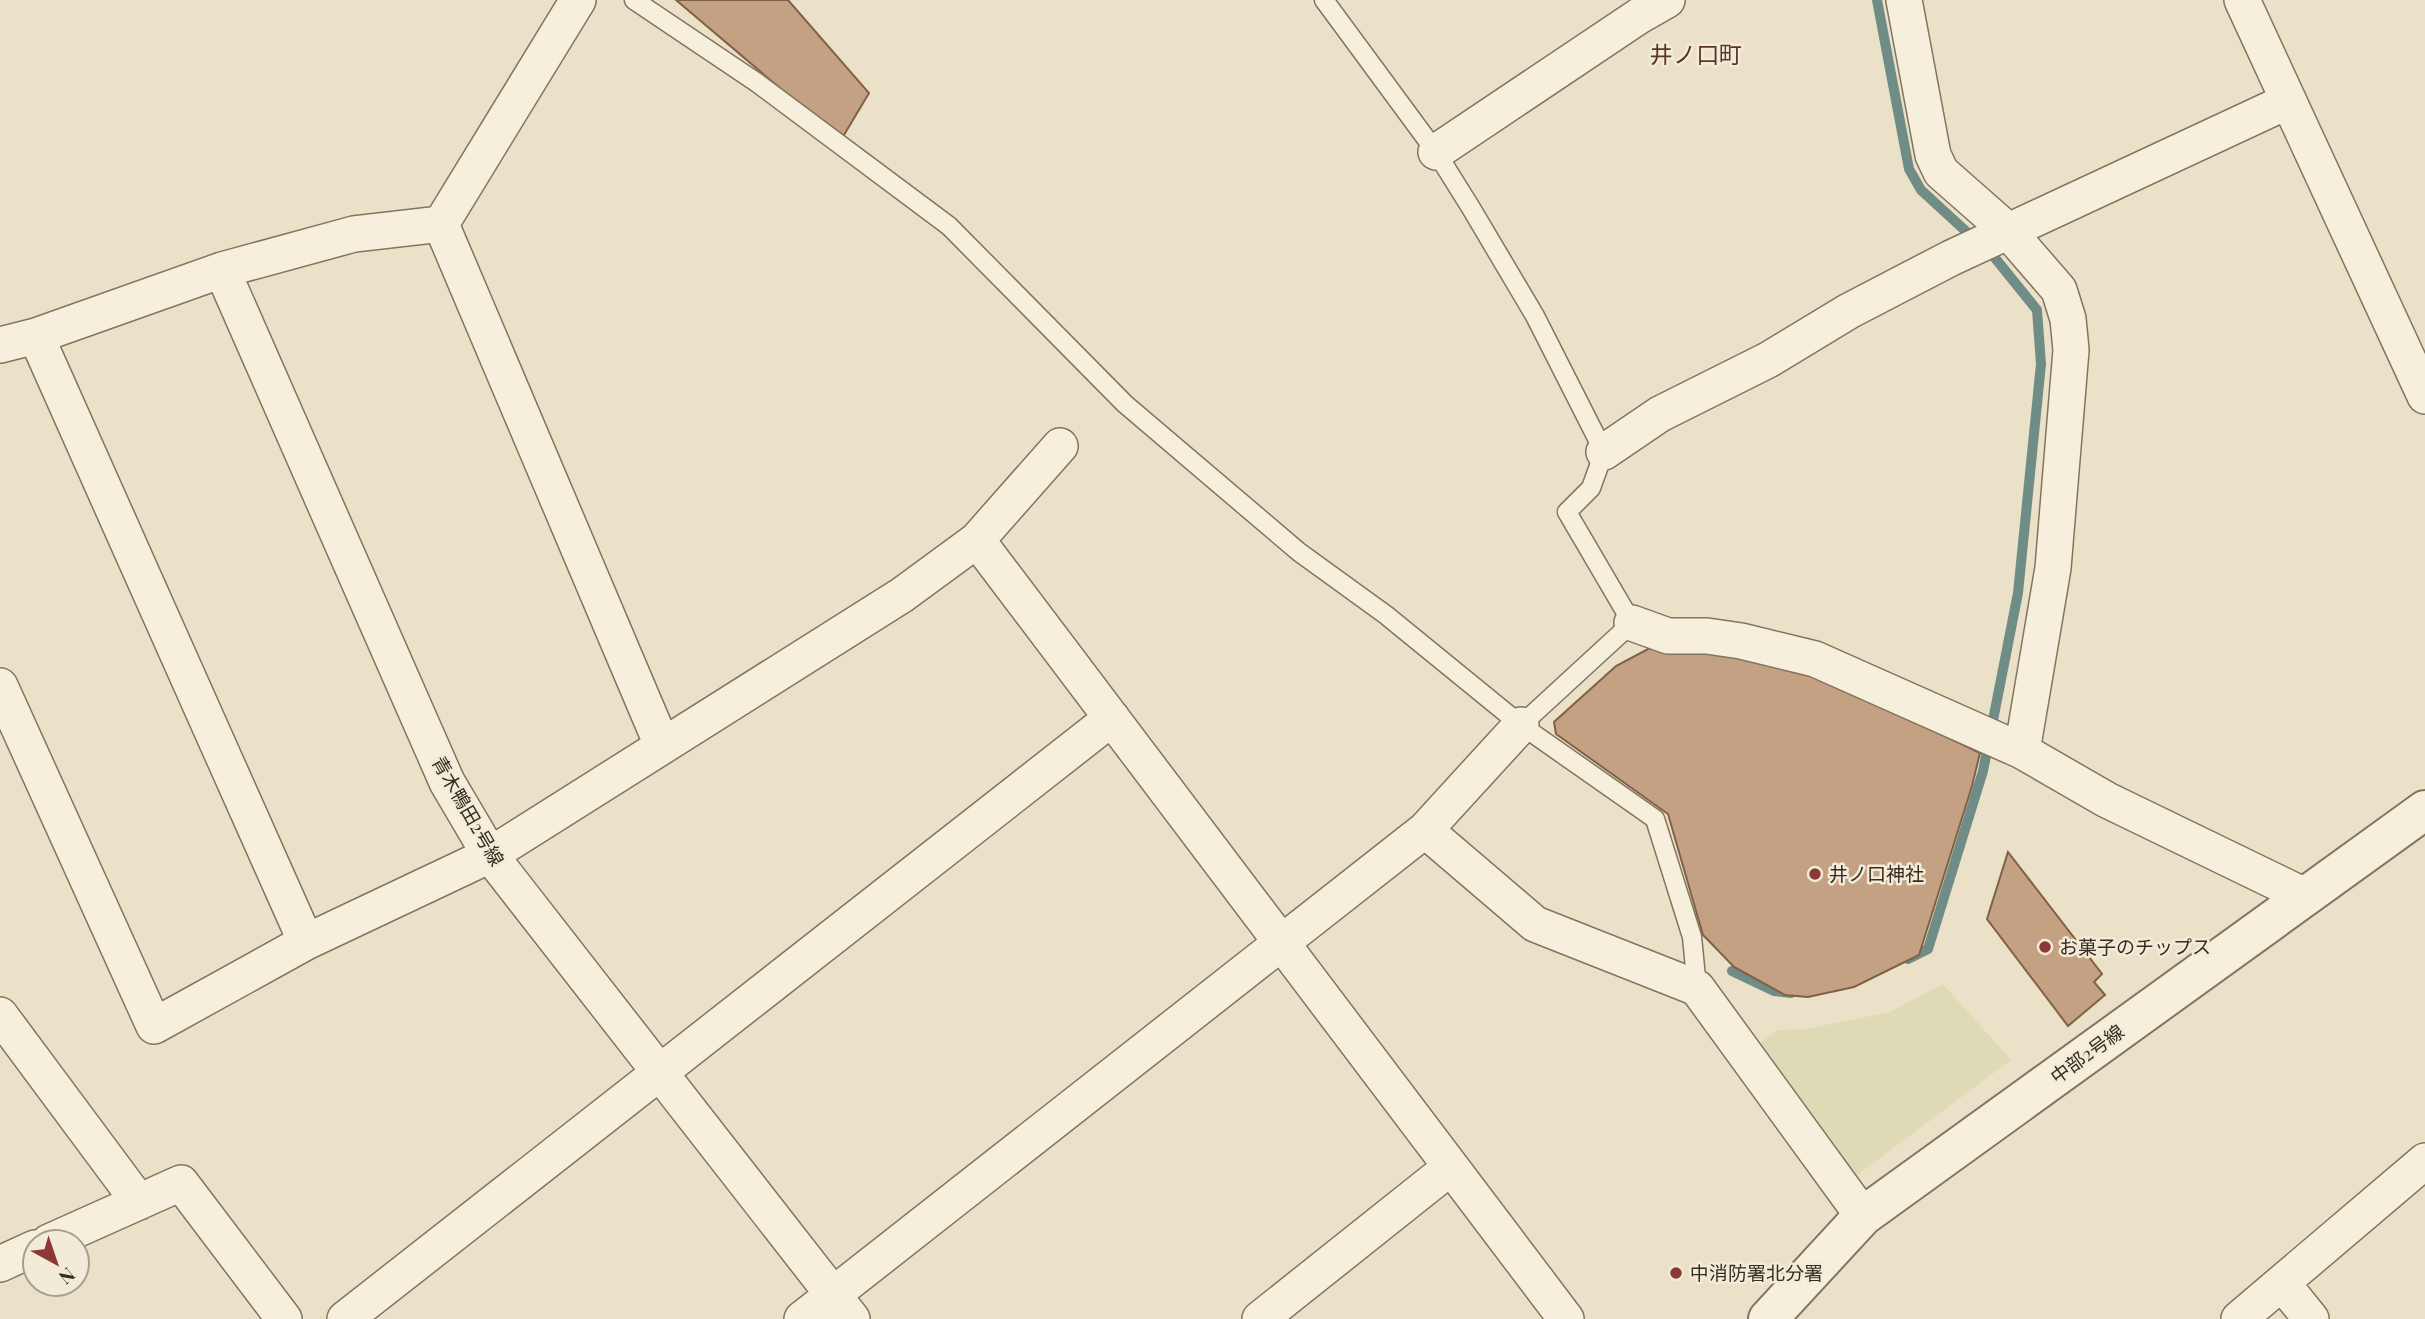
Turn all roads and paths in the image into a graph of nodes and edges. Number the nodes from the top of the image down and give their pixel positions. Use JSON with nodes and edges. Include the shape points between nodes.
{"nodes":[{"id":1,"x":578,"y":0,"type":"edge"},
{"id":2,"x":634,"y":0,"type":"edge"},
{"id":3,"x":1324,"y":0,"type":"edge"},
{"id":4,"x":1667,"y":0,"type":"edge"},
{"id":5,"x":1904,"y":0,"type":"edge"},
{"id":6,"x":2242,"y":0,"type":"edge"},
{"id":7,"x":2288,"y":101,"type":"junction"},
{"id":8,"x":1436,"y":152,"type":"junction"},
{"id":9,"x":441,"y":224,"type":"junction"},
{"id":10,"x":2008,"y":231,"type":"junction"},
{"id":11,"x":222,"y":270,"type":"junction"},
{"id":12,"x":36,"y":336,"type":"junction"},
{"id":13,"x":0,"y":345,"type":"edge"},
{"id":14,"x":2425,"y":396,"type":"edge"},
{"id":15,"x":1060,"y":446,"type":"dead end"},
{"id":16,"x":1604,"y":452,"type":"junction"},
{"id":17,"x":977,"y":540,"type":"junction"},
{"id":18,"x":1632,"y":622,"type":"junction"},
{"id":19,"x":0,"y":686,"type":"edge"},
{"id":20,"x":1112,"y":718,"type":"junction"},
{"id":21,"x":1521,"y":726,"type":"junction"},
{"id":22,"x":662,"y":745,"type":"junction"},
{"id":23,"x":2022,"y":751,"type":"junction"},
{"id":24,"x":2425,"y":810,"type":"edge"},
{"id":25,"x":1425,"y":830,"type":"junction"},
{"id":26,"x":489,"y":855,"type":"junction"},
{"id":27,"x":2305,"y":896,"type":"junction"},
{"id":28,"x":306,"y":942,"type":"junction"},
{"id":29,"x":1281,"y":943,"type":"junction"},
{"id":30,"x":1697,"y":988,"type":"junction"},
{"id":31,"x":0,"y":1014,"type":"edge"},
{"id":32,"x":660,"y":1072,"type":"junction"},
{"id":33,"x":2425,"y":1161,"type":"edge"},
{"id":34,"x":1451,"y":1167,"type":"junction"},
{"id":35,"x":139,"y":1202,"type":"junction"},
{"id":36,"x":1863,"y":1216,"type":"junction"},
{"id":37,"x":80,"y":1228,"type":"edge"},
{"id":38,"x":21,"y":1254,"type":"edge"},
{"id":39,"x":0,"y":1264,"type":"edge"},
{"id":40,"x":2282,"y":1283,"type":"junction"},
{"id":41,"x":843,"y":1307,"type":"edge"},
{"id":42,"x":284,"y":1319,"type":"edge"},
{"id":43,"x":345,"y":1319,"type":"edge"},
{"id":44,"x":802,"y":1319,"type":"edge"},
{"id":45,"x":1259,"y":1319,"type":"edge"},
{"id":46,"x":1566,"y":1319,"type":"edge"},
{"id":47,"x":1768,"y":1319,"type":"edge"},
{"id":48,"x":2239,"y":1319,"type":"edge"},
{"id":49,"x":2311,"y":1319,"type":"edge"}],
"edges":[{"from":1,"to":9,"type":"street"},
{"from":2,"to":21,"type":"lane","via":[[756,82],[949,226],[1125,404],[1299,552],[1386,615]]},
{"from":3,"to":8,"type":"lane"},
{"from":4,"to":8,"type":"street"},
{"from":5,"to":10,"type":"street","via":[[1933,155],[1941,172]]},
{"from":6,"to":7,"type":"street"},
{"from":7,"to":10,"type":"street"},
{"from":7,"to":14,"type":"street"},
{"from":8,"to":16,"type":"lane","via":[[1535,316]]},
{"from":9,"to":11,"type":"street","via":[[354,234]]},
{"from":9,"to":22,"type":"street"},
{"from":10,"to":16,"type":"street","via":[[1660,414]]},
{"from":10,"to":23,"type":"street","via":[[2059,290],[2071,350],[2053,568]]},
{"from":11,"to":12,"type":"street"},
{"from":11,"to":26,"type":"street","name":"青木鴨田2号線","via":[[447,782]]},
{"from":12,"to":13,"type":"street"},
{"from":12,"to":28,"type":"street"},
{"from":15,"to":17,"type":"street"},
{"from":16,"to":18,"type":"lane","via":[[1591,488],[1567,512]]},
{"from":17,"to":20,"type":"street"},
{"from":17,"to":22,"type":"street","via":[[902,595]]},
{"from":18,"to":21,"type":"lane"},
{"from":18,"to":23,"type":"street","via":[[1668,636],[1741,641],[1815,659]]},
{"from":19,"to":28,"type":"street","via":[[154,1026]]},
{"from":20,"to":29,"type":"street"},
{"from":20,"to":32,"type":"street"},
{"from":21,"to":25,"type":"street"},
{"from":21,"to":30,"type":"lane","via":[[1655,819],[1692,937]]},
{"from":22,"to":26,"type":"street"},
{"from":23,"to":27,"type":"street","via":[[2107,800]]},
{"from":24,"to":27,"type":"street","name":"中部2号線"},
{"from":25,"to":29,"type":"street"},
{"from":25,"to":30,"type":"street","via":[[1535,924]]},
{"from":26,"to":28,"type":"street"},
{"from":26,"to":32,"type":"street","name":"青木鴨田2号線"},
{"from":27,"to":36,"type":"street","name":"中部2号線"},
{"from":29,"to":34,"type":"street"},
{"from":29,"to":41,"type":"street"},
{"from":30,"to":36,"type":"street"},
{"from":31,"to":35,"type":"street"},
{"from":32,"to":41,"type":"street","name":"青木鴨田2号線"},
{"from":32,"to":43,"type":"street"},
{"from":33,"to":40,"type":"street"},
{"from":34,"to":45,"type":"street"},
{"from":34,"to":46,"type":"street"},
{"from":35,"to":37,"type":"street"},
{"from":35,"to":42,"type":"street","via":[[181,1183]]},
{"from":36,"to":47,"type":"street","name":"中部2号線"},
{"from":38,"to":39,"type":"street"},
{"from":40,"to":48,"type":"street"},
{"from":40,"to":49,"type":"street"},
{"from":41,"to":44,"type":"street"}]}
